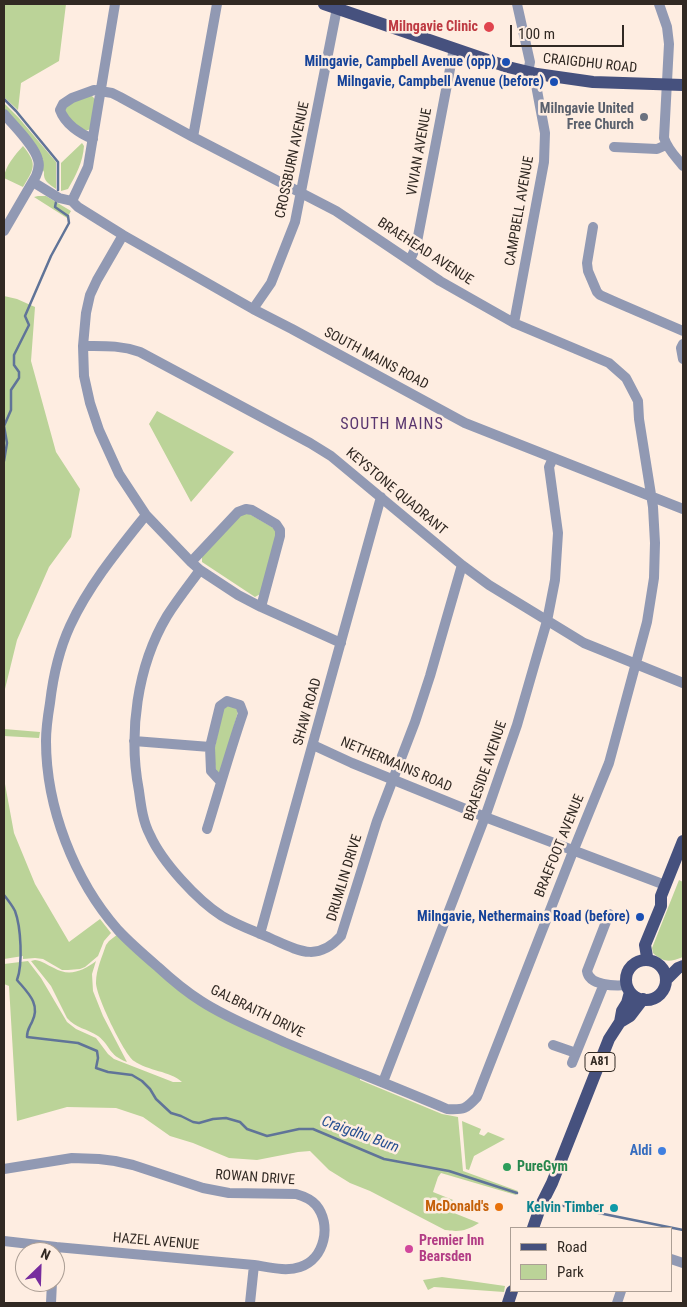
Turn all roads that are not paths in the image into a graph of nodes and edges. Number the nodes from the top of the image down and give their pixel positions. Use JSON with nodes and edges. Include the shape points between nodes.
{"nodes":[{"id":1,"x":115,"y":4,"type":"edge"},
{"id":2,"x":217,"y":4,"type":"edge"},
{"id":3,"x":324,"y":4,"type":"edge"},
{"id":4,"x":517,"y":4,"type":"edge"},
{"id":5,"x":659,"y":4,"type":"edge"},
{"id":6,"x":337,"y":8,"type":"junction"},
{"id":7,"x":454,"y":48,"type":"junction"},
{"id":8,"x":532,"y":73,"type":"junction"},
{"id":9,"x":667,"y":84,"type":"junction"},
{"id":10,"x":683,"y":85,"type":"edge"},
{"id":11,"x":101,"y":91,"type":"junction"},
{"id":12,"x":4,"y":114,"type":"edge"},
{"id":13,"x":193,"y":137,"type":"junction"},
{"id":14,"x":93,"y":139,"type":"junction"},
{"id":15,"x":666,"y":144,"type":"junction"},
{"id":16,"x":614,"y":146,"type":"dead end"},
{"id":17,"x":683,"y":166,"type":"edge"},
{"id":18,"x":33,"y":182,"type":"junction"},
{"id":19,"x":302,"y":193,"type":"junction"},
{"id":20,"x":72,"y":201,"type":"junction"},
{"id":21,"x":593,"y":227,"type":"dead end"},
{"id":22,"x":4,"y":231,"type":"edge"},
{"id":23,"x":123,"y":235,"type":"junction"},
{"id":24,"x":410,"y":260,"type":"junction"},
{"id":25,"x":253,"y":309,"type":"junction"},
{"id":26,"x":514,"y":322,"type":"junction"},
{"id":27,"x":683,"y":331,"type":"edge"},
{"id":28,"x":683,"y":344,"type":"edge"},
{"id":29,"x":83,"y":346,"type":"junction"},
{"id":30,"x":683,"y":359,"type":"edge"},
{"id":31,"x":553,"y":458,"type":"junction"},
{"id":32,"x":652,"y":496,"type":"junction"},
{"id":33,"x":381,"y":497,"type":"junction"},
{"id":34,"x":683,"y":509,"type":"edge"},
{"id":35,"x":146,"y":515,"type":"junction"},
{"id":36,"x":191,"y":562,"type":"junction"},
{"id":37,"x":462,"y":565,"type":"junction"},
{"id":38,"x":200,"y":570,"type":"junction"},
{"id":39,"x":261,"y":607,"type":"junction"},
{"id":40,"x":547,"y":621,"type":"junction"},
{"id":41,"x":341,"y":643,"type":"junction"},
{"id":42,"x":635,"y":664,"type":"junction"},
{"id":43,"x":683,"y":682,"type":"edge"},
{"id":44,"x":134,"y":741,"type":"junction"},
{"id":45,"x":313,"y":745,"type":"junction"},
{"id":46,"x":210,"y":747,"type":"junction"},
{"id":47,"x":392,"y":779,"type":"junction"},
{"id":48,"x":221,"y":782,"type":"junction"},
{"id":49,"x":485,"y":817,"type":"junction"},
{"id":50,"x":207,"y":829,"type":"dead end"},
{"id":51,"x":683,"y":841,"type":"edge"},
{"id":52,"x":573,"y":850,"type":"junction"},
{"id":53,"x":663,"y":890,"type":"junction"},
{"id":54,"x":609,"y":914,"type":"dead end"},
{"id":55,"x":260,"y":934,"type":"junction"},
{"id":56,"x":649,"y":960,"type":"junction"},
{"id":57,"x":633,"y":964,"type":"junction"},
{"id":58,"x":661,"y":967,"type":"junction"},
{"id":59,"x":681,"y":967,"type":"edge"},
{"id":60,"x":666,"y":980,"type":"junction"},
{"id":61,"x":604,"y":984,"type":"junction"},
{"id":62,"x":628,"y":988,"type":"junction"},
{"id":63,"x":643,"y":999,"type":"junction"},
{"id":64,"x":620,"y":1022,"type":"junction"},
{"id":65,"x":554,"y":1045,"type":"dead end"},
{"id":66,"x":576,"y":1053,"type":"junction"},
{"id":67,"x":572,"y":1064,"type":"dead end"},
{"id":68,"x":382,"y":1082,"type":"junction"},
{"id":69,"x":4,"y":1168,"type":"edge"},
{"id":70,"x":533,"y":1227,"type":"edge"},
{"id":71,"x":65,"y":1252,"type":"edge"},
{"id":72,"x":254,"y":1265,"type":"junction"},
{"id":73,"x":250,"y":1303,"type":"edge"}],
"edges":[{"from":1,"to":11,"type":"street"},
{"from":2,"to":13,"type":"street"},
{"from":3,"to":6,"type":"main road","name":"CRAIGDHU ROAD"},
{"from":4,"to":8,"type":"street","name":"CAMPBELL AVENUE"},
{"from":5,"to":9,"type":"street","via":[[667,26]]},
{"from":6,"to":7,"type":"main road","name":"CRAIGDHU ROAD"},
{"from":6,"to":19,"type":"street","name":"CROSSBURN AVENUE"},
{"from":7,"to":8,"type":"main road","name":"CRAIGDHU ROAD"},
{"from":7,"to":24,"type":"street","name":"VIVIAN AVENUE","via":[[416,247]]},
{"from":8,"to":9,"type":"main road","name":"CRAIGDHU ROAD","via":[[593,82]]},
{"from":8,"to":26,"type":"street","name":"CAMPBELL AVENUE","via":[[545,133],[544,162]]},
{"from":9,"to":10,"type":"main road","name":"CRAIGDHU ROAD"},
{"from":9,"to":15,"type":"street"},
{"from":11,"to":13,"type":"street","name":"BRAEHEAD AVENUE","via":[[112,93]]},
{"from":11,"to":14,"type":"street"},
{"from":11,"to":14,"type":"street","via":[[94,90],[72,98],[60,110],[62,117],[82,135]]},
{"from":12,"to":18,"type":"street","via":[[36,153],[39,166]]},
{"from":13,"to":19,"type":"street","name":"BRAEHEAD AVENUE"},
{"from":14,"to":20,"type":"street","via":[[88,167]]},
{"from":15,"to":16,"type":"street","via":[[657,149]]},
{"from":15,"to":17,"type":"street"},
{"from":18,"to":20,"type":"street","via":[[59,198]]},
{"from":18,"to":22,"type":"street"},
{"from":19,"to":24,"type":"street","name":"BRAEHEAD AVENUE","via":[[336,211]]},
{"from":19,"to":25,"type":"street","name":"CROSSBURN AVENUE","via":[[285,250],[271,283]]},
{"from":20,"to":23,"type":"street","name":"SOUTH MAINS ROAD"},
{"from":21,"to":27,"type":"street","via":[[587,263],[597,292]]},
{"from":23,"to":25,"type":"street","name":"SOUTH MAINS ROAD"},
{"from":23,"to":29,"type":"street","via":[[90,295]]},
{"from":24,"to":26,"type":"street","name":"BRAEHEAD AVENUE","via":[[440,281]]},
{"from":25,"to":31,"type":"street","name":"SOUTH MAINS ROAD","via":[[464,423]]},
{"from":26,"to":32,"type":"street","name":"BRAEHEAD AVENUE","via":[[609,364],[626,378],[638,401]]},
{"from":28,"to":30,"type":"street"},
{"from":29,"to":33,"type":"street","name":"KEYSTONE QUADRANT","via":[[111,346],[140,352],[331,456]]},
{"from":29,"to":35,"type":"street","via":[[84,376],[99,430],[119,474]]},
{"from":31,"to":32,"type":"street","name":"SOUTH MAINS ROAD"},
{"from":31,"to":40,"type":"street","name":"BRAESIDE AVENUE","via":[[549,467],[558,533],[555,580]]},
{"from":32,"to":34,"type":"street","name":"SOUTH MAINS ROAD"},
{"from":32,"to":42,"type":"street","name":"BRAEFOOT AVENUE","via":[[654,578],[647,622]]},
{"from":33,"to":37,"type":"street","name":"KEYSTONE QUADRANT"},
{"from":33,"to":41,"type":"street","name":"SHAW ROAD"},
{"from":35,"to":36,"type":"street"},
{"from":35,"to":68,"type":"street","name":"GALBRAITH DRIVE","via":[[79,608],[56,666],[46,742],[52,794],[64,838],[84,882],[117,929],[170,978],[200,1001],[237,1021]]},
{"from":36,"to":38,"type":"street"},
{"from":36,"to":39,"type":"street","via":[[238,512],[252,510],[276,524],[280,536]]},
{"from":37,"to":40,"type":"street","name":"KEYSTONE QUADRANT"},
{"from":37,"to":47,"type":"street","name":"DRUMLIN DRIVE","via":[[415,722]]},
{"from":38,"to":39,"type":"street"},
{"from":38,"to":44,"type":"street","name":"DRUMLIN DRIVE","via":[[166,617],[146,664],[136,708]]},
{"from":39,"to":41,"type":"street"},
{"from":40,"to":42,"type":"street","name":"KEYSTONE QUADRANT","via":[[584,643]]},
{"from":40,"to":49,"type":"street","name":"BRAESIDE AVENUE"},
{"from":41,"to":45,"type":"street","name":"SHAW ROAD"},
{"from":42,"to":43,"type":"street","name":"KEYSTONE QUADRANT"},
{"from":42,"to":52,"type":"street","name":"BRAEFOOT AVENUE","via":[[609,763]]},
{"from":44,"to":46,"type":"street"},
{"from":44,"to":55,"type":"street","name":"DRUMLIN DRIVE","via":[[144,822],[162,856],[210,908],[235,924]]},
{"from":45,"to":47,"type":"street","name":"NETHERMAINS ROAD"},
{"from":45,"to":55,"type":"street","name":"SHAW ROAD"},
{"from":46,"to":48,"type":"street","via":[[210,771]]},
{"from":46,"to":48,"type":"street","via":[[220,706],[227,701],[240,705],[243,713]]},
{"from":47,"to":49,"type":"street","name":"NETHERMAINS ROAD"},
{"from":47,"to":55,"type":"street","name":"DRUMLIN DRIVE","via":[[341,936],[327,948],[308,953]]},
{"from":48,"to":50,"type":"street"},
{"from":49,"to":52,"type":"street","name":"NETHERMAINS ROAD"},
{"from":49,"to":68,"type":"street","name":"BRAESIDE AVENUE"},
{"from":51,"to":53,"type":"main road"},
{"from":52,"to":53,"type":"street","name":"NETHERMAINS ROAD"},
{"from":52,"to":68,"type":"street","name":"BRAEFOOT AVENUE","via":[[477,1097],[468,1106],[458,1110],[447,1109]]},
{"from":53,"to":56,"type":"main road","via":[[662,906],[645,946]]},
{"from":53,"to":57,"type":"main road","via":[[654,903]]},
{"from":54,"to":61,"type":"street","via":[[587,971],[590,979]]},
{"from":56,"to":57,"type":"main road"},
{"from":56,"to":58,"type":"main road","number":"A81"},
{"from":57,"to":62,"type":"main road","number":"A81","via":[[626,980]]},
{"from":58,"to":59,"type":"main road","number":"A81"},
{"from":58,"to":60,"type":"main road"},
{"from":59,"to":60,"type":"main road","number":"A81"},
{"from":60,"to":63,"type":"main road","number":"A81","via":[[658,995]]},
{"from":61,"to":62,"type":"street"},
{"from":61,"to":66,"type":"street"},
{"from":62,"to":63,"type":"main road"},
{"from":62,"to":64,"type":"main road","number":"A81"},
{"from":63,"to":64,"type":"main road","number":"A81","via":[[630,1016]]},
{"from":64,"to":70,"type":"main road","number":"A81","via":[[609,1039]]},
{"from":65,"to":66,"type":"street"},
{"from":66,"to":67,"type":"street"},
{"from":69,"to":72,"type":"street","name":"ROWAN DRIVE","via":[[72,1158],[115,1161],[203,1188],[229,1193],[296,1194],[316,1204],[325,1227],[324,1239],[320,1252],[311,1261],[290,1269]]},
{"from":71,"to":72,"type":"street","name":"HAZEL AVENUE"},
{"from":72,"to":73,"type":"street"}]}
